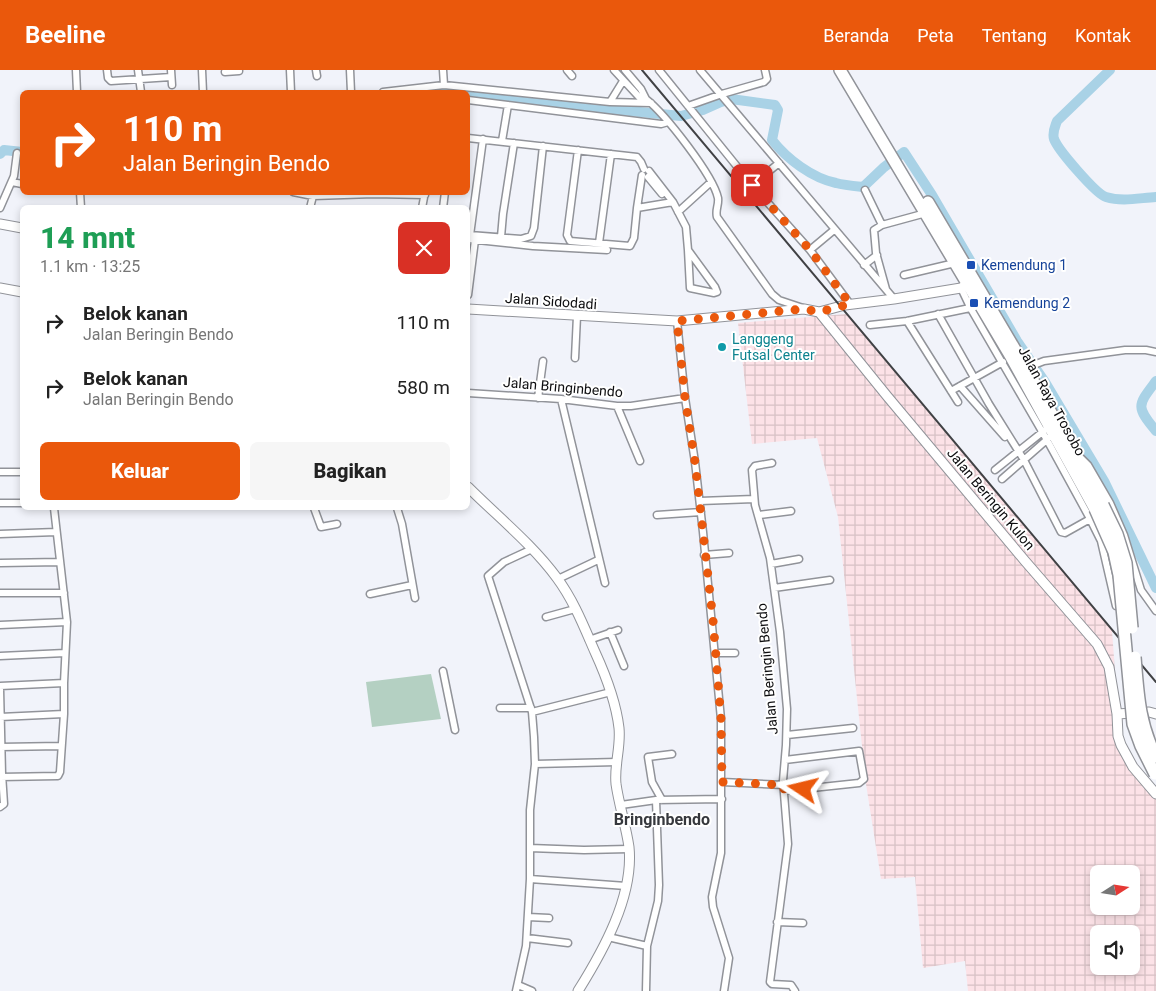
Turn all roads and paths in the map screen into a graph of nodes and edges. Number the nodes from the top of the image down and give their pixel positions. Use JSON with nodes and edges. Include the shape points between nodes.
{"nodes":[{"id":1,"x":76,"y":70,"type":"edge"},
{"id":2,"x":107,"y":70,"type":"edge"},
{"id":3,"x":138,"y":70,"type":"edge"},
{"id":4,"x":202,"y":70,"type":"edge"},
{"id":5,"x":239,"y":70,"type":"edge"},
{"id":6,"x":248,"y":70,"type":"edge"},
{"id":7,"x":290,"y":70,"type":"edge"},
{"id":8,"x":350,"y":70,"type":"edge"},
{"id":9,"x":443,"y":70,"type":"edge"},
{"id":10,"x":567,"y":70,"type":"edge"},
{"id":11,"x":614,"y":70,"type":"edge"},
{"id":12,"x":625,"y":70,"type":"edge"},
{"id":13,"x":658,"y":70,"type":"edge"},
{"id":14,"x":701,"y":70,"type":"edge"},
{"id":15,"x":765,"y":70,"type":"edge"},
{"id":16,"x":840,"y":70,"type":"edge"},
{"id":17,"x":849,"y":70,"type":"edge"},
{"id":18,"x":225,"y":72,"type":"dead end"},
{"id":19,"x":171,"y":73,"type":"edge"},
{"id":20,"x":572,"y":76,"type":"dead end"},
{"id":21,"x":139,"y":79,"type":"junction"},
{"id":22,"x":634,"y":80,"type":"junction"},
{"id":23,"x":623,"y":81,"type":"junction"},
{"id":24,"x":172,"y":85,"type":"dead end"},
{"id":25,"x":444,"y":85,"type":"junction"},
{"id":26,"x":628,"y":86,"type":"junction"},
{"id":27,"x":77,"y":90,"type":"edge"},
{"id":28,"x":141,"y":90,"type":"edge"},
{"id":29,"x":203,"y":90,"type":"edge"},
{"id":30,"x":291,"y":90,"type":"edge"},
{"id":31,"x":352,"y":90,"type":"edge"},
{"id":32,"x":400,"y":90,"type":"edge"},
{"id":33,"x":725,"y":99,"type":"junction"},
{"id":34,"x":470,"y":100,"type":"edge"},
{"id":35,"x":610,"y":102,"type":"junction"},
{"id":36,"x":651,"y":103,"type":"junction"},
{"id":37,"x":508,"y":105,"type":"junction"},
{"id":38,"x":692,"y":111,"type":"junction"},
{"id":39,"x":666,"y":119,"type":"junction"},
{"id":40,"x":470,"y":138,"type":"edge"},
{"id":41,"x":483,"y":139,"type":"junction"},
{"id":42,"x":502,"y":141,"type":"junction"},
{"id":43,"x":514,"y":143,"type":"junction"},
{"id":44,"x":544,"y":146,"type":"junction"},
{"id":45,"x":578,"y":150,"type":"junction"},
{"id":46,"x":16,"y":153,"type":"dead end"},
{"id":47,"x":611,"y":154,"type":"junction"},
{"id":48,"x":896,"y":156,"type":"junction"},
{"id":49,"x":779,"y":163,"type":"junction"},
{"id":50,"x":646,"y":173,"type":"junction"},
{"id":51,"x":12,"y":182,"type":"junction"},
{"id":52,"x":712,"y":182,"type":"junction"},
{"id":53,"x":20,"y":184,"type":"edge"},
{"id":54,"x":752,"y":185,"type":"junction"},
{"id":55,"x":865,"y":190,"type":"dead end"},
{"id":56,"x":308,"y":195,"type":"edge"},
{"id":57,"x":344,"y":195,"type":"edge"},
{"id":58,"x":313,"y":196,"type":"junction"},
{"id":59,"x":311,"y":205,"type":"edge"},
{"id":60,"x":674,"y":206,"type":"junction"},
{"id":61,"x":0,"y":208,"type":"edge"},
{"id":62,"x":637,"y":208,"type":"junction"},
{"id":63,"x":926,"y":213,"type":"junction"},
{"id":64,"x":0,"y":224,"type":"edge"},
{"id":65,"x":882,"y":225,"type":"junction"},
{"id":66,"x":20,"y":228,"type":"edge"},
{"id":67,"x":834,"y":230,"type":"junction"},
{"id":68,"x":470,"y":237,"type":"edge"},
{"id":69,"x":501,"y":237,"type":"junction"},
{"id":70,"x":599,"y":243,"type":"junction"},
{"id":71,"x":607,"y":250,"type":"dead end"},
{"id":72,"x":688,"y":250,"type":"junction"},
{"id":73,"x":810,"y":250,"type":"junction"},
{"id":74,"x":877,"y":255,"type":"junction"},
{"id":75,"x":955,"y":262,"type":"junction"},
{"id":76,"x":864,"y":265,"type":"junction"},
{"id":77,"x":904,"y":275,"type":"dead end"},
{"id":78,"x":964,"y":286,"type":"junction"},
{"id":79,"x":0,"y":288,"type":"edge"},
{"id":80,"x":886,"y":290,"type":"junction"},
{"id":81,"x":20,"y":292,"type":"edge"},
{"id":82,"x":894,"y":299,"type":"junction"},
{"id":83,"x":850,"y":304,"type":"junction"},
{"id":84,"x":976,"y":307,"type":"junction"},
{"id":85,"x":470,"y":309,"type":"edge"},
{"id":86,"x":804,"y":309,"type":"junction"},
{"id":87,"x":819,"y":312,"type":"junction"},
{"id":88,"x":938,"y":314,"type":"junction"},
{"id":89,"x":578,"y":316,"type":"junction"},
{"id":90,"x":677,"y":321,"type":"junction"},
{"id":91,"x":907,"y":321,"type":"junction"},
{"id":92,"x":870,"y":325,"type":"dead end"},
{"id":93,"x":1156,"y":352,"type":"edge"},
{"id":94,"x":575,"y":358,"type":"dead end"},
{"id":95,"x":543,"y":361,"type":"dead end"},
{"id":96,"x":1003,"y":362,"type":"junction"},
{"id":97,"x":1031,"y":366,"type":"junction"},
{"id":98,"x":975,"y":378,"type":"junction"},
{"id":99,"x":960,"y":386,"type":"junction"},
{"id":100,"x":951,"y":391,"type":"junction"},
{"id":101,"x":470,"y":393,"type":"edge"},
{"id":102,"x":538,"y":398,"type":"junction"},
{"id":103,"x":685,"y":398,"type":"junction"},
{"id":104,"x":561,"y":399,"type":"junction"},
{"id":105,"x":958,"y":402,"type":"dead end"},
{"id":106,"x":617,"y":406,"type":"junction"},
{"id":107,"x":1048,"y":433,"type":"junction"},
{"id":108,"x":1017,"y":451,"type":"junction"},
{"id":109,"x":1075,"y":452,"type":"junction"},
{"id":110,"x":1024,"y":460,"type":"junction"},
{"id":111,"x":640,"y":461,"type":"dead end"},
{"id":112,"x":772,"y":463,"type":"dead end"},
{"id":113,"x":995,"y":470,"type":"dead end"},
{"id":114,"x":0,"y":472,"type":"edge"},
{"id":115,"x":20,"y":472,"type":"edge"},
{"id":116,"x":1002,"y":479,"type":"dead end"},
{"id":117,"x":470,"y":489,"type":"edge"},
{"id":118,"x":754,"y":498,"type":"junction"},
{"id":119,"x":700,"y":501,"type":"junction"},
{"id":120,"x":20,"y":503,"type":"edge"},
{"id":121,"x":0,"y":504,"type":"edge"},
{"id":122,"x":54,"y":510,"type":"edge"},
{"id":123,"x":315,"y":510,"type":"edge"},
{"id":124,"x":397,"y":510,"type":"edge"},
{"id":125,"x":791,"y":511,"type":"dead end"},
{"id":126,"x":1096,"y":511,"type":"junction"},
{"id":127,"x":701,"y":512,"type":"junction"},
{"id":128,"x":657,"y":515,"type":"dead end"},
{"id":129,"x":759,"y":515,"type":"junction"},
{"id":130,"x":337,"y":524,"type":"dead end"},
{"id":131,"x":56,"y":532,"type":"junction"},
{"id":132,"x":0,"y":534,"type":"edge"},
{"id":133,"x":532,"y":549,"type":"junction"},
{"id":134,"x":729,"y":553,"type":"dead end"},
{"id":135,"x":704,"y":555,"type":"junction"},
{"id":136,"x":799,"y":559,"type":"dead end"},
{"id":137,"x":598,"y":560,"type":"junction"},
{"id":138,"x":60,"y":562,"type":"junction"},
{"id":139,"x":0,"y":563,"type":"edge"},
{"id":140,"x":771,"y":564,"type":"junction"},
{"id":141,"x":558,"y":579,"type":"junction"},
{"id":142,"x":830,"y":580,"type":"dead end"},
{"id":143,"x":605,"y":583,"type":"dead end"},
{"id":144,"x":412,"y":585,"type":"junction"},
{"id":145,"x":774,"y":588,"type":"junction"},
{"id":146,"x":1141,"y":590,"type":"junction"},
{"id":147,"x":64,"y":592,"type":"junction"},
{"id":148,"x":0,"y":593,"type":"edge"},
{"id":149,"x":370,"y":594,"type":"dead end"},
{"id":150,"x":1113,"y":594,"type":"junction"},
{"id":151,"x":415,"y":598,"type":"dead end"},
{"id":152,"x":1116,"y":606,"type":"dead end"},
{"id":153,"x":576,"y":609,"type":"junction"},
{"id":154,"x":1156,"y":611,"type":"edge"},
{"id":155,"x":546,"y":616,"type":"dead end"},
{"id":156,"x":67,"y":622,"type":"junction"},
{"id":157,"x":0,"y":624,"type":"edge"},
{"id":158,"x":618,"y":630,"type":"dead end"},
{"id":159,"x":610,"y":632,"type":"junction"},
{"id":160,"x":589,"y":640,"type":"junction"},
{"id":161,"x":66,"y":653,"type":"junction"},
{"id":162,"x":716,"y":653,"type":"junction"},
{"id":163,"x":735,"y":653,"type":"dead end"},
{"id":164,"x":0,"y":656,"type":"edge"},
{"id":165,"x":624,"y":666,"type":"dead end"},
{"id":166,"x":443,"y":671,"type":"dead end"},
{"id":167,"x":64,"y":683,"type":"junction"},
{"id":168,"x":0,"y":687,"type":"edge"},
{"id":169,"x":611,"y":692,"type":"junction"},
{"id":170,"x":500,"y":708,"type":"dead end"},
{"id":171,"x":532,"y":710,"type":"junction"},
{"id":172,"x":64,"y":714,"type":"junction"},
{"id":173,"x":1117,"y":714,"type":"junction"},
{"id":174,"x":1156,"y":714,"type":"edge"},
{"id":175,"x":0,"y":717,"type":"edge"},
{"id":176,"x":854,"y":728,"type":"dead end"},
{"id":177,"x":455,"y":730,"type":"dead end"},
{"id":178,"x":787,"y":735,"type":"junction"},
{"id":179,"x":61,"y":746,"type":"junction"},
{"id":180,"x":0,"y":747,"type":"edge"},
{"id":181,"x":672,"y":754,"type":"dead end"},
{"id":182,"x":1156,"y":757,"type":"edge"},
{"id":183,"x":785,"y":760,"type":"junction"},
{"id":184,"x":617,"y":762,"type":"junction"},
{"id":185,"x":535,"y":764,"type":"junction"},
{"id":186,"x":1155,"y":775,"type":"edge"},
{"id":187,"x":1,"y":777,"type":"edge"},
{"id":188,"x":722,"y":782,"type":"junction"},
{"id":189,"x":784,"y":788,"type":"junction"},
{"id":190,"x":1156,"y":794,"type":"edge"},
{"id":191,"x":659,"y":800,"type":"junction"},
{"id":192,"x":722,"y":800,"type":"junction"},
{"id":193,"x":621,"y":805,"type":"junction"},
{"id":194,"x":0,"y":806,"type":"edge"},
{"id":195,"x":530,"y":848,"type":"junction"},
{"id":196,"x":629,"y":849,"type":"junction"},
{"id":197,"x":530,"y":879,"type":"junction"},
{"id":198,"x":626,"y":886,"type":"junction"},
{"id":199,"x":528,"y":916,"type":"junction"},
{"id":200,"x":549,"y":918,"type":"dead end"},
{"id":201,"x":777,"y":922,"type":"junction"},
{"id":202,"x":803,"y":922,"type":"dead end"},
{"id":203,"x":608,"y":937,"type":"junction"},
{"id":204,"x":527,"y":938,"type":"junction"},
{"id":205,"x":568,"y":943,"type":"dead end"},
{"id":206,"x":648,"y":946,"type":"junction"},
{"id":207,"x":517,"y":988,"type":"edge"},
{"id":208,"x":532,"y":991,"type":"edge"},
{"id":209,"x":578,"y":991,"type":"edge"},
{"id":210,"x":646,"y":991,"type":"edge"},
{"id":211,"x":724,"y":991,"type":"edge"},
{"id":212,"x":796,"y":991,"type":"edge"}],
"edges":[{"from":1,"to":27,"type":"street"},
{"from":2,"to":21,"type":"street","via":[[111,81]]},
{"from":3,"to":21,"type":"street"},
{"from":4,"to":29,"type":"street"},
{"from":5,"to":6,"type":"street"},
{"from":5,"to":18,"type":"street"},
{"from":7,"to":30,"type":"street"},
{"from":8,"to":31,"type":"street"},
{"from":9,"to":25,"type":"street"},
{"from":10,"to":20,"type":"street"},
{"from":11,"to":23,"type":"street"},
{"from":12,"to":22,"type":"street"},
{"from":13,"to":38,"type":"street"},
{"from":14,"to":33,"type":"street"},
{"from":15,"to":33,"type":"street","via":[[767,78],[764,82]]},
{"from":16,"to":48,"type":"highway","name":"Jalan Raya Trosobo"},
{"from":17,"to":48,"type":"highway","name":"Jalan Raya Trosobo"},
{"from":19,"to":21,"type":"street"},
{"from":19,"to":24,"type":"street"},
{"from":21,"to":28,"type":"street"},
{"from":22,"to":26,"type":"street"},
{"from":22,"to":36,"type":"street"},
{"from":23,"to":26,"type":"street"},
{"from":23,"to":35,"type":"street"},
{"from":25,"to":32,"type":"street"},
{"from":25,"to":35,"type":"street"},
{"from":26,"to":36,"type":"street"},
{"from":33,"to":38,"type":"street"},
{"from":33,"to":49,"type":"street"},
{"from":34,"to":37,"type":"street"},
{"from":35,"to":36,"type":"street"},
{"from":36,"to":39,"type":"street"},
{"from":37,"to":39,"type":"street","via":[[661,124]]},
{"from":37,"to":42,"type":"street"},
{"from":38,"to":54,"type":"street"},
{"from":39,"to":52,"type":"street"},
{"from":40,"to":41,"type":"street"},
{"from":41,"to":42,"type":"street"},
{"from":41,"to":68,"type":"street"},
{"from":42,"to":43,"type":"street"},
{"from":43,"to":44,"type":"street"},
{"from":43,"to":69,"type":"street"},
{"from":44,"to":45,"type":"street"},
{"from":44,"to":69,"type":"street","via":[[532,234],[521,239]]},
{"from":45,"to":47,"type":"street"},
{"from":45,"to":70,"type":"street","via":[[567,235],[572,242]]},
{"from":46,"to":51,"type":"street"},
{"from":47,"to":50,"type":"street","via":[[637,157]]},
{"from":47,"to":70,"type":"street"},
{"from":48,"to":63,"type":"highway","name":"Jalan Raya Trosobo"},
{"from":48,"to":97,"type":"highway","name":"Jalan Raya Trosobo"},
{"from":49,"to":54,"type":"street"},
{"from":49,"to":67,"type":"street"},
{"from":50,"to":60,"type":"street"},
{"from":50,"to":62,"type":"street"},
{"from":51,"to":53,"type":"street"},
{"from":51,"to":61,"type":"street"},
{"from":52,"to":60,"type":"street"},
{"from":52,"to":86,"type":"street","via":[[718,199],[717,217],[772,294]]},
{"from":54,"to":73,"type":"street"},
{"from":55,"to":65,"type":"street"},
{"from":56,"to":58,"type":"street"},
{"from":57,"to":58,"type":"street"},
{"from":58,"to":59,"type":"street"},
{"from":60,"to":62,"type":"street"},
{"from":60,"to":72,"type":"street","via":[[686,227]]},
{"from":62,"to":70,"type":"street","via":[[632,244]]},
{"from":63,"to":65,"type":"street"},
{"from":63,"to":75,"type":"highway","name":"Jalan Raya Trosobo"},
{"from":64,"to":66,"type":"street"},
{"from":65,"to":74,"type":"street","via":[[874,230]]},
{"from":67,"to":73,"type":"street"},
{"from":67,"to":76,"type":"street"},
{"from":68,"to":69,"type":"street"},
{"from":68,"to":71,"type":"street","via":[[533,246]]},
{"from":72,"to":72,"type":"street","via":[[690,288],[717,292],[715,287]]},
{"from":73,"to":83,"type":"street"},
{"from":74,"to":76,"type":"street"},
{"from":74,"to":80,"type":"street"},
{"from":75,"to":77,"type":"street"},
{"from":75,"to":78,"type":"highway","name":"Jalan Raya Trosobo"},
{"from":76,"to":80,"type":"street"},
{"from":78,"to":82,"type":"street"},
{"from":78,"to":84,"type":"highway","name":"Jalan Raya Trosobo"},
{"from":79,"to":81,"type":"street"},
{"from":80,"to":82,"type":"street"},
{"from":82,"to":83,"type":"street"},
{"from":83,"to":87,"type":"street"},
{"from":84,"to":88,"type":"street"},
{"from":84,"to":96,"type":"street"},
{"from":84,"to":107,"type":"highway","name":"Jalan Raya Trosobo"},
{"from":85,"to":89,"type":"street","name":"Jalan Sidodadi"},
{"from":86,"to":87,"type":"street"},
{"from":86,"to":90,"type":"street"},
{"from":87,"to":173,"type":"street","name":"Jalan Beringin Kulon","via":[[1024,561],[1097,644],[1109,667]]},
{"from":88,"to":91,"type":"street"},
{"from":88,"to":98,"type":"street"},
{"from":89,"to":90,"type":"street","name":"Jalan Sidodadi"},
{"from":89,"to":94,"type":"street"},
{"from":90,"to":103,"type":"street"},
{"from":91,"to":92,"type":"street"},
{"from":91,"to":100,"type":"street"},
{"from":93,"to":97,"type":"street","via":[[1125,350],[1044,361]]},
{"from":95,"to":102,"type":"street"},
{"from":96,"to":98,"type":"street"},
{"from":96,"to":107,"type":"street"},
{"from":97,"to":109,"type":"highway","name":"Jalan Raya Trosobo"},
{"from":98,"to":99,"type":"street"},
{"from":98,"to":108,"type":"street"},
{"from":99,"to":100,"type":"street"},
{"from":99,"to":108,"type":"street"},
{"from":100,"to":105,"type":"street"},
{"from":101,"to":102,"type":"street","name":"Jalan Bringinbendo"},
{"from":102,"to":104,"type":"street","name":"Jalan Bringinbendo"},
{"from":103,"to":106,"type":"street","name":"Jalan Bringinbendo"},
{"from":103,"to":119,"type":"street"},
{"from":104,"to":106,"type":"street","name":"Jalan Bringinbendo"},
{"from":104,"to":137,"type":"street"},
{"from":106,"to":111,"type":"street"},
{"from":107,"to":108,"type":"street"},
{"from":107,"to":110,"type":"street"},
{"from":107,"to":126,"type":"highway","name":"Jalan Raya Trosobo"},
{"from":108,"to":110,"type":"street"},
{"from":108,"to":113,"type":"street"},
{"from":109,"to":126,"type":"highway","name":"Jalan Raya Trosobo"},
{"from":109,"to":146,"type":"street","via":[[1088,465],[1110,503]]},
{"from":110,"to":116,"type":"street"},
{"from":110,"to":126,"type":"street","via":[[1061,532]]},
{"from":112,"to":118,"type":"street","name":"Jalan Beringin Bendo","via":[[754,467]]},
{"from":114,"to":115,"type":"street"},
{"from":117,"to":133,"type":"street"},
{"from":118,"to":119,"type":"street"},
{"from":118,"to":129,"type":"street","name":"Jalan Beringin Bendo"},
{"from":119,"to":127,"type":"street"},
{"from":120,"to":121,"type":"street"},
{"from":122,"to":131,"type":"street"},
{"from":123,"to":130,"type":"street","via":[[321,527]]},
{"from":124,"to":144,"type":"street"},
{"from":125,"to":129,"type":"street"},
{"from":126,"to":150,"type":"street"},
{"from":126,"to":182,"type":"highway","name":"Jalan Raya Trosobo","bridge":true,"via":[[1116,534],[1126,563],[1140,712]]},
{"from":126,"to":186,"type":"highway","name":"Jalan Raya Trosobo","bridge":true,"via":[[1114,552],[1119,575],[1133,724]]},
{"from":127,"to":128,"type":"street"},
{"from":127,"to":135,"type":"street"},
{"from":129,"to":140,"type":"street","name":"Jalan Beringin Bendo"},
{"from":131,"to":132,"type":"street"},
{"from":131,"to":138,"type":"street"},
{"from":133,"to":141,"type":"street"},
{"from":133,"to":171,"type":"street","via":[[504,562],[488,576]]},
{"from":134,"to":135,"type":"street"},
{"from":135,"to":162,"type":"street"},
{"from":136,"to":140,"type":"street"},
{"from":137,"to":141,"type":"street"},
{"from":137,"to":143,"type":"street"},
{"from":138,"to":139,"type":"street"},
{"from":138,"to":147,"type":"street"},
{"from":140,"to":145,"type":"street","name":"Jalan Beringin Bendo"},
{"from":141,"to":153,"type":"street"},
{"from":142,"to":145,"type":"street"},
{"from":144,"to":149,"type":"street"},
{"from":144,"to":151,"type":"street"},
{"from":145,"to":178,"type":"street","name":"Jalan Beringin Bendo","via":[[785,682]]},
{"from":146,"to":150,"type":"street"},
{"from":146,"to":154,"type":"street"},
{"from":147,"to":148,"type":"street"},
{"from":147,"to":156,"type":"street"},
{"from":150,"to":152,"type":"street"},
{"from":153,"to":155,"type":"street"},
{"from":153,"to":160,"type":"street"},
{"from":156,"to":157,"type":"street"},
{"from":156,"to":161,"type":"street"},
{"from":158,"to":159,"type":"street"},
{"from":159,"to":160,"type":"street"},
{"from":159,"to":165,"type":"street"},
{"from":160,"to":169,"type":"street"},
{"from":161,"to":164,"type":"street"},
{"from":161,"to":167,"type":"street"},
{"from":162,"to":163,"type":"street"},
{"from":162,"to":188,"type":"street"},
{"from":166,"to":177,"type":"street"},
{"from":167,"to":168,"type":"street"},
{"from":167,"to":172,"type":"street"},
{"from":168,"to":175,"type":"street"},
{"from":169,"to":171,"type":"street"},
{"from":169,"to":184,"type":"street","via":[[620,729]]},
{"from":170,"to":171,"type":"street"},
{"from":171,"to":185,"type":"street"},
{"from":172,"to":175,"type":"street"},
{"from":172,"to":179,"type":"street"},
{"from":173,"to":174,"type":"street"},
{"from":173,"to":190,"type":"street","name":"Jalan Beringin Kulon","via":[[1118,736],[1125,754]]},
{"from":175,"to":180,"type":"street"},
{"from":176,"to":178,"type":"street"},
{"from":178,"to":183,"type":"street","name":"Jalan Beringin Bendo"},
{"from":179,"to":180,"type":"street"},
{"from":179,"to":187,"type":"street","via":[[58,776]]},
{"from":180,"to":187,"type":"street"},
{"from":181,"to":191,"type":"street","via":[[648,756]]},
{"from":183,"to":189,"type":"street","name":"Jalan Beringin Bendo"},
{"from":183,"to":189,"type":"street","via":[[859,751],[864,779]]},
{"from":184,"to":185,"type":"street"},
{"from":184,"to":193,"type":"street","via":[[616,785]]},
{"from":185,"to":195,"type":"street"},
{"from":187,"to":194,"type":"street","via":[[4,804]]},
{"from":188,"to":189,"type":"street"},
{"from":188,"to":192,"type":"street"},
{"from":189,"to":201,"type":"street","name":"Jalan Beringin Bendo","via":[[788,844]]},
{"from":191,"to":192,"type":"street"},
{"from":191,"to":193,"type":"street"},
{"from":191,"to":206,"type":"street","via":[[658,901]]},
{"from":192,"to":211,"type":"street","via":[[721,853],[712,897],[729,958]]},
{"from":193,"to":196,"type":"street"},
{"from":195,"to":196,"type":"street"},
{"from":195,"to":197,"type":"street"},
{"from":196,"to":198,"type":"street"},
{"from":197,"to":198,"type":"street"},
{"from":197,"to":199,"type":"street"},
{"from":198,"to":203,"type":"street"},
{"from":199,"to":200,"type":"street"},
{"from":199,"to":204,"type":"street"},
{"from":201,"to":202,"type":"street"},
{"from":201,"to":212,"type":"street","name":"Jalan Beringin Bendo","via":[[770,983],[791,985]]},
{"from":203,"to":206,"type":"street"},
{"from":203,"to":209,"type":"street"},
{"from":204,"to":205,"type":"street"},
{"from":204,"to":207,"type":"street"},
{"from":206,"to":210,"type":"street"},
{"from":207,"to":208,"type":"street"}]}
